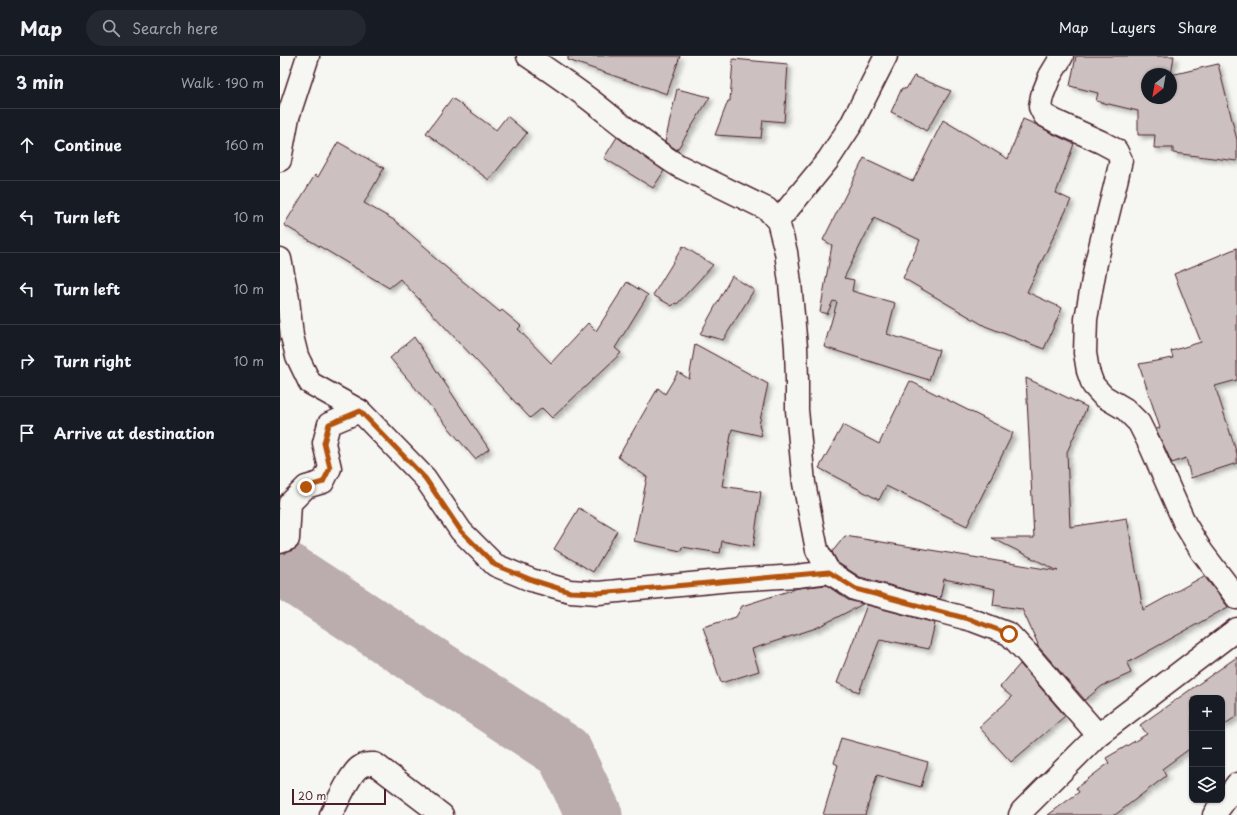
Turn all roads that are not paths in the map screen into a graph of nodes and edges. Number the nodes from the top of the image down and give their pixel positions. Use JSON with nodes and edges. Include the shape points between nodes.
{"nodes":[{"id":1,"x":308,"y":56,"type":"edge"},
{"id":2,"x":528,"y":56,"type":"edge"},
{"id":3,"x":886,"y":56,"type":"edge"},
{"id":4,"x":1062,"y":56,"type":"edge"},
{"id":5,"x":280,"y":160,"type":"edge"},
{"id":6,"x":778,"y":222,"type":"junction"},
{"id":7,"x":280,"y":259,"type":"edge"},
{"id":8,"x":360,"y":411,"type":"junction"},
{"id":9,"x":280,"y":542,"type":"edge"},
{"id":10,"x":829,"y":572,"type":"junction"},
{"id":11,"x":1237,"y":598,"type":"edge"},
{"id":12,"x":1237,"y":629,"type":"edge"},
{"id":13,"x":1098,"y":735,"type":"junction"},
{"id":14,"x":1237,"y":784,"type":"edge"},
{"id":15,"x":1023,"y":814,"type":"edge"},
{"id":16,"x":331,"y":815,"type":"edge"},
{"id":17,"x":442,"y":815,"type":"edge"},
{"id":18,"x":1214,"y":815,"type":"edge"}],
"edges":[{"from":1,"to":5,"type":"street","via":[[288,117]]},
{"from":2,"to":6,"type":"street","via":[[666,158],[766,209]]},
{"from":3,"to":6,"type":"street","via":[[851,125],[828,160]]},
{"from":4,"to":11,"type":"street","via":[[1042,96],[1040,107],[1044,115],[1116,150],[1121,160],[1097,257],[1086,319],[1085,353],[1088,371],[1093,385],[1103,396],[1125,409],[1139,423],[1185,524],[1202,552]]},
{"from":6,"to":10,"type":"street","via":[[786,252],[790,283],[796,347],[797,418],[804,483],[817,550]]},
{"from":7,"to":8,"type":"street","via":[[292,336],[297,356],[310,383]]},
{"from":8,"to":9,"type":"street","via":[[329,424],[324,443],[330,468],[323,482],[306,487],[290,503],[288,538]]},
{"from":8,"to":10,"type":"street","via":[[425,478],[461,531],[495,565],[532,580],[570,592],[598,593]]},
{"from":10,"to":13,"type":"street","via":[[856,589],[972,620],[1009,634]]},
{"from":12,"to":13,"type":"street"},
{"from":13,"to":15,"type":"street"},
{"from":14,"to":18,"type":"street"},
{"from":16,"to":17,"type":"street","via":[[352,776],[359,767],[367,764],[375,764]]}]}
